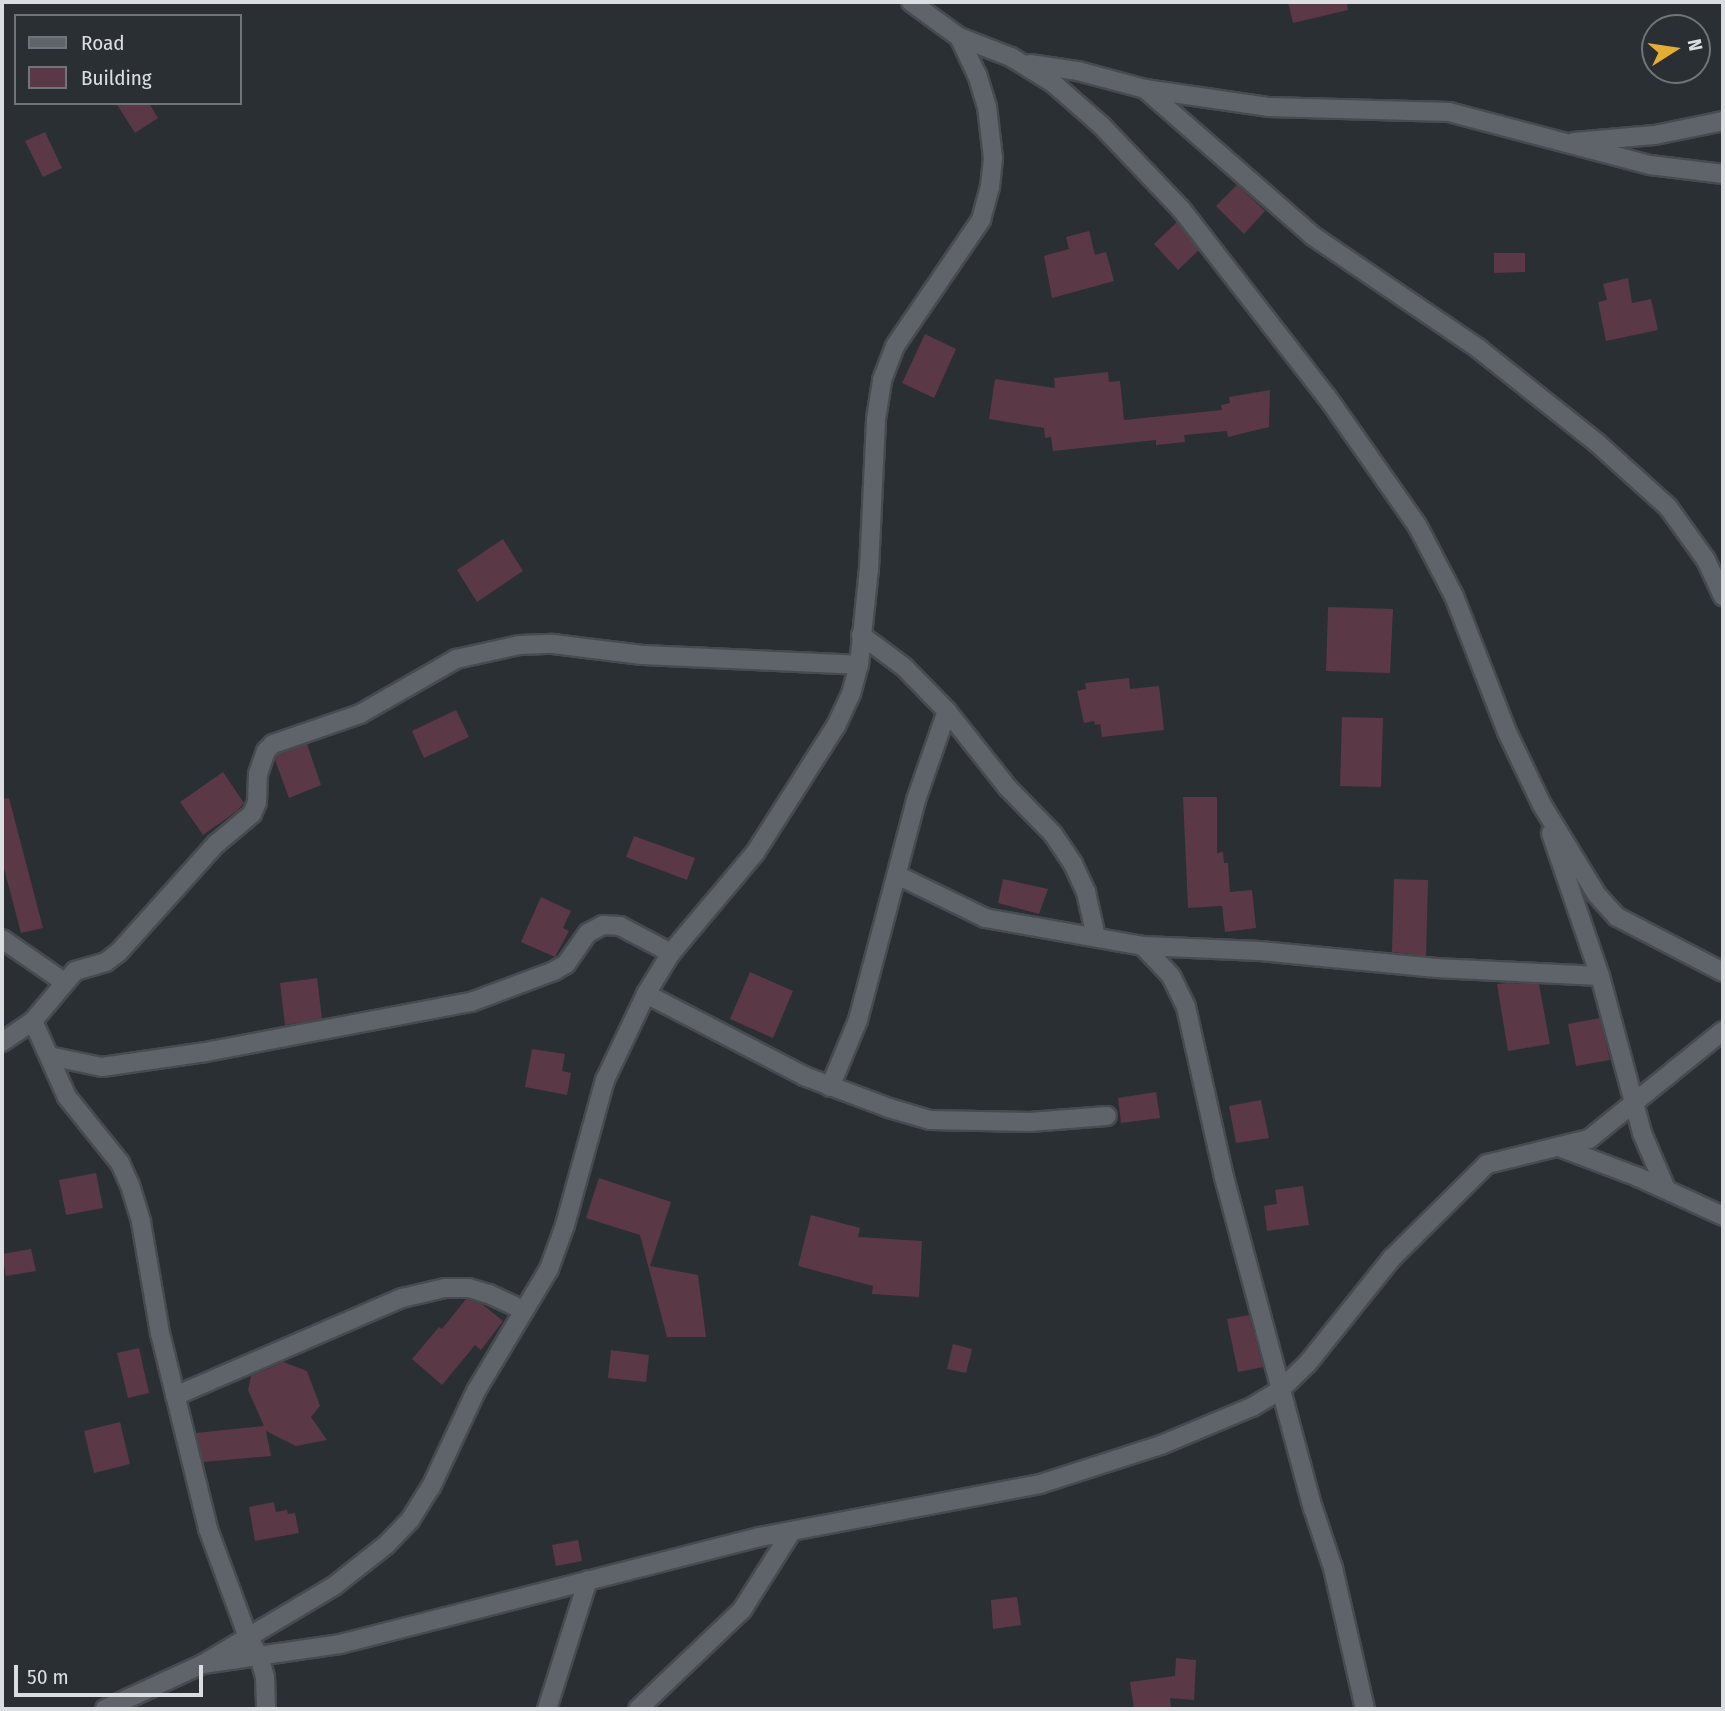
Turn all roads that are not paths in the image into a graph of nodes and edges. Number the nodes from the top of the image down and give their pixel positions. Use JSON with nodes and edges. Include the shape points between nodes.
{"nodes":[{"id":1,"x":911,"y":2,"type":"edge"},
{"id":2,"x":958,"y":37,"type":"junction"},
{"id":3,"x":1023,"y":63,"type":"junction"},
{"id":4,"x":1145,"y":89,"type":"junction"},
{"id":5,"x":1723,"y":121,"type":"edge"},
{"id":6,"x":1563,"y":143,"type":"junction"},
{"id":7,"x":1723,"y":174,"type":"edge"},
{"id":8,"x":1715,"y":559,"type":"edge"},
{"id":9,"x":1723,"y":596,"type":"edge"},
{"id":10,"x":861,"y":635,"type":"junction"},
{"id":11,"x":859,"y":665,"type":"junction"},
{"id":12,"x":947,"y":711,"type":"junction"},
{"id":13,"x":1542,"y":805,"type":"junction"},
{"id":14,"x":897,"y":875,"type":"junction"},
{"id":15,"x":1096,"y":937,"type":"junction"},
{"id":16,"x":2,"y":939,"type":"edge"},
{"id":17,"x":1143,"y":946,"type":"junction"},
{"id":18,"x":671,"y":953,"type":"junction"},
{"id":19,"x":1723,"y":972,"type":"edge"},
{"id":20,"x":1600,"y":976,"type":"junction"},
{"id":21,"x":64,"y":982,"type":"junction"},
{"id":22,"x":646,"y":994,"type":"junction"},
{"id":23,"x":33,"y":1021,"type":"junction"},
{"id":24,"x":1723,"y":1031,"type":"edge"},
{"id":25,"x":2,"y":1042,"type":"edge"},
{"id":26,"x":49,"y":1056,"type":"junction"},
{"id":27,"x":830,"y":1087,"type":"junction"},
{"id":28,"x":1633,"y":1102,"type":"junction"},
{"id":29,"x":1107,"y":1116,"type":"dead end"},
{"id":30,"x":1559,"y":1147,"type":"junction"},
{"id":31,"x":1666,"y":1189,"type":"junction"},
{"id":32,"x":1723,"y":1216,"type":"edge"},
{"id":33,"x":524,"y":1310,"type":"junction"},
{"id":34,"x":1280,"y":1390,"type":"junction"},
{"id":35,"x":175,"y":1396,"type":"junction"},
{"id":36,"x":792,"y":1531,"type":"junction"},
{"id":37,"x":588,"y":1580,"type":"junction"},
{"id":38,"x":248,"y":1637,"type":"junction"},
{"id":39,"x":260,"y":1656,"type":"junction"},
{"id":40,"x":203,"y":1664,"type":"junction"},
{"id":41,"x":105,"y":1709,"type":"edge"},
{"id":42,"x":266,"y":1709,"type":"edge"},
{"id":43,"x":547,"y":1709,"type":"edge"},
{"id":44,"x":638,"y":1709,"type":"edge"},
{"id":45,"x":1365,"y":1709,"type":"edge"}],
"edges":[{"from":1,"to":2,"type":"street"},
{"from":2,"to":3,"type":"street"},
{"from":2,"to":10,"type":"street","via":[[987,107],[993,158],[990,187],[981,220],[895,346],[882,380]]},
{"from":3,"to":4,"type":"street","via":[[1078,71]]},
{"from":3,"to":13,"type":"street","via":[[1101,125],[1181,209],[1327,397],[1417,525],[1454,596],[1507,732]]},
{"from":4,"to":6,"type":"street","via":[[1268,107],[1450,112]]},
{"from":4,"to":8,"type":"street","via":[[1313,236],[1479,349],[1596,442],[1668,507]]},
{"from":5,"to":6,"type":"street","via":[[1655,135]]},
{"from":6,"to":7,"type":"street","via":[[1650,165]]},
{"from":8,"to":9,"type":"street"},
{"from":10,"to":11,"type":"street"},
{"from":10,"to":12,"type":"street","via":[[904,667]]},
{"from":11,"to":18,"type":"street","via":[[836,726],[779,818],[735,880]]},
{"from":11,"to":21,"type":"street","via":[[642,655],[553,644],[519,645],[456,659],[360,714],[272,744],[258,774],[252,814],[216,844],[119,951],[106,962],[78,969]]},
{"from":12,"to":14,"type":"street","via":[[916,800]]},
{"from":12,"to":15,"type":"street","via":[[1008,788],[1053,834],[1073,864],[1086,892]]},
{"from":13,"to":19,"type":"street","via":[[1597,895],[1617,917]]},
{"from":13,"to":20,"type":"street"},
{"from":14,"to":15,"type":"street","via":[[985,918]]},
{"from":14,"to":27,"type":"street","via":[[858,1020]]},
{"from":15,"to":17,"type":"street"},
{"from":16,"to":21,"type":"street"},
{"from":17,"to":20,"type":"street"},
{"from":17,"to":34,"type":"street","via":[[1171,976],[1186,1007],[1224,1177]]},
{"from":18,"to":22,"type":"street"},
{"from":18,"to":26,"type":"street","via":[[620,926],[603,925],[588,933],[560,967],[471,1002],[102,1067]]},
{"from":20,"to":28,"type":"street"},
{"from":21,"to":23,"type":"street"},
{"from":22,"to":27,"type":"street"},
{"from":22,"to":33,"type":"street","via":[[605,1080],[549,1269]]},
{"from":23,"to":25,"type":"street"},
{"from":23,"to":26,"type":"street"},
{"from":24,"to":28,"type":"street"},
{"from":26,"to":35,"type":"street","via":[[78,1114],[120,1163],[130,1185]]},
{"from":27,"to":29,"type":"street","via":[[930,1119],[1017,1122]]},
{"from":28,"to":30,"type":"street","via":[[1589,1139]]},
{"from":28,"to":31,"type":"street"},
{"from":30,"to":31,"type":"street"},
{"from":30,"to":34,"type":"street","via":[[1494,1161],[1480,1170],[1392,1258],[1307,1364]]},
{"from":31,"to":32,"type":"street"},
{"from":33,"to":35,"type":"street","via":[[469,1288],[445,1288],[402,1298]]},
{"from":33,"to":38,"type":"street","via":[[476,1391],[431,1487],[410,1520],[334,1586]]},
{"from":34,"to":36,"type":"street","via":[[1252,1407],[1161,1445],[1040,1485]]},
{"from":34,"to":45,"type":"street","via":[[1334,1568]]},
{"from":35,"to":38,"type":"street","via":[[208,1529]]},
{"from":36,"to":37,"type":"street"},
{"from":36,"to":44,"type":"street","via":[[742,1610]]},
{"from":37,"to":39,"type":"street","via":[[340,1644]]},
{"from":37,"to":43,"type":"street"},
{"from":38,"to":39,"type":"street"},
{"from":38,"to":40,"type":"street"},
{"from":39,"to":40,"type":"street"},
{"from":39,"to":42,"type":"street"},
{"from":40,"to":41,"type":"street"}]}
